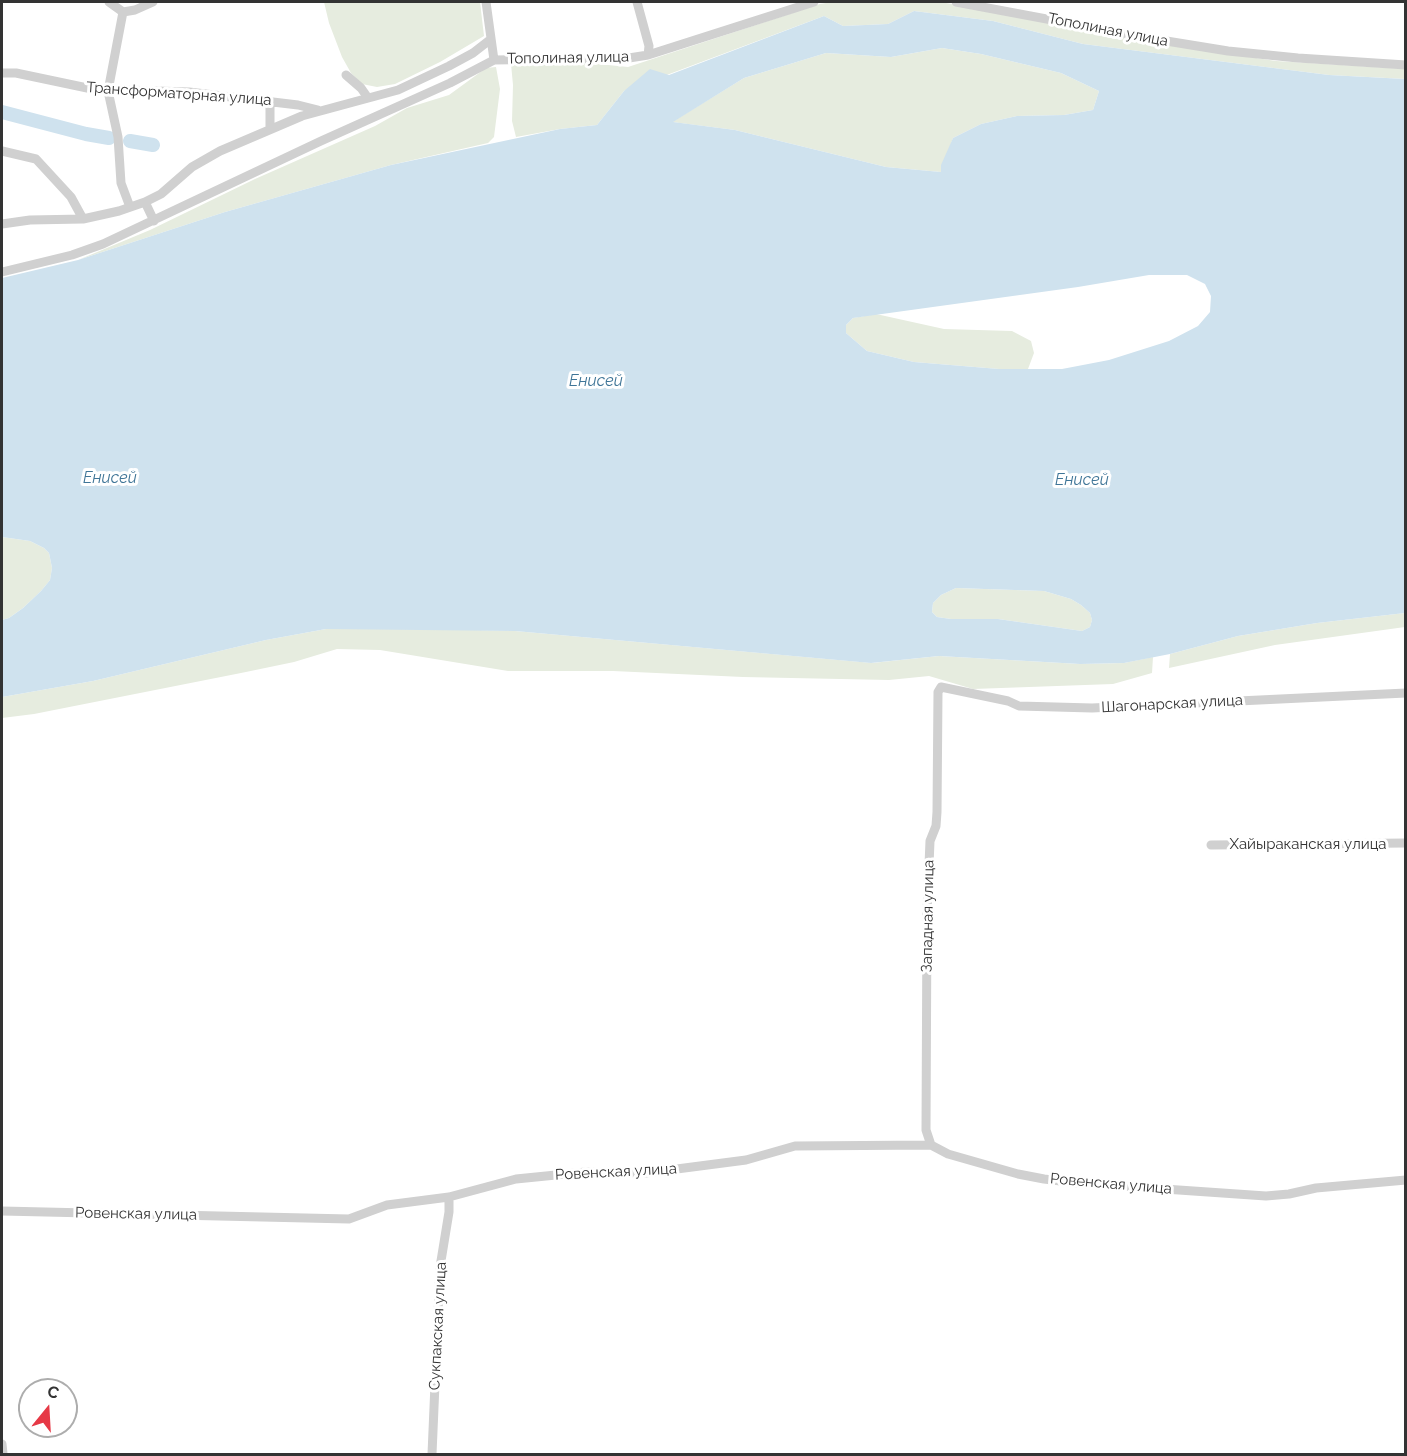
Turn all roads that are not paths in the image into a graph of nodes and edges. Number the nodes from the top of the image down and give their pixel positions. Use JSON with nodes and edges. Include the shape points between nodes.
{"nodes":[{"id":1,"x":109,"y":2,"type":"edge"},
{"id":2,"x":153,"y":2,"type":"edge"},
{"id":3,"x":486,"y":2,"type":"edge"},
{"id":4,"x":636,"y":2,"type":"edge"},
{"id":5,"x":814,"y":2,"type":"edge"},
{"id":6,"x":956,"y":2,"type":"edge"},
{"id":7,"x":123,"y":12,"type":"junction"},
{"id":8,"x":491,"y":39,"type":"junction"},
{"id":9,"x":648,"y":55,"type":"junction"},
{"id":10,"x":494,"y":60,"type":"junction"},
{"id":11,"x":1406,"y":65,"type":"edge"},
{"id":12,"x":2,"y":73,"type":"edge"},
{"id":13,"x":346,"y":75,"type":"dead end"},
{"id":14,"x":108,"y":91,"type":"junction"},
{"id":15,"x":368,"y":98,"type":"junction"},
{"id":16,"x":270,"y":102,"type":"junction"},
{"id":17,"x":320,"y":110,"type":"junction"},
{"id":18,"x":270,"y":129,"type":"junction"},
{"id":19,"x":2,"y":151,"type":"edge"},
{"id":20,"x":145,"y":202,"type":"junction"},
{"id":21,"x":130,"y":207,"type":"junction"},
{"id":22,"x":83,"y":219,"type":"junction"},
{"id":23,"x":154,"y":221,"type":"junction"},
{"id":24,"x":2,"y":224,"type":"edge"},
{"id":25,"x":2,"y":272,"type":"edge"},
{"id":26,"x":941,"y":687,"type":"joint"},
{"id":27,"x":1406,"y":693,"type":"edge"},
{"id":28,"x":1406,"y":843,"type":"edge"},
{"id":29,"x":1211,"y":845,"type":"dead end"},
{"id":30,"x":931,"y":1145,"type":"junction"},
{"id":31,"x":1406,"y":1180,"type":"edge"},
{"id":32,"x":449,"y":1197,"type":"junction"},
{"id":33,"x":2,"y":1211,"type":"edge"},
{"id":34,"x":2,"y":1444,"type":"edge"},
{"id":35,"x":3,"y":1455,"type":"edge"},
{"id":36,"x":432,"y":1455,"type":"edge"}],
"edges":[{"from":1,"to":7,"type":"street"},
{"from":2,"to":7,"type":"street"},
{"from":3,"to":8,"type":"street"},
{"from":4,"to":9,"type":"street"},
{"from":5,"to":9,"type":"street","name":"Тополиная улица"},
{"from":6,"to":11,"type":"street","name":"Тополиная улица","via":[[1260,55]]},
{"from":7,"to":14,"type":"street"},
{"from":8,"to":10,"type":"street"},
{"from":8,"to":15,"type":"street","via":[[449,66],[398,90]]},
{"from":9,"to":10,"type":"street","name":"Тополиная улица"},
{"from":10,"to":23,"type":"street"},
{"from":12,"to":14,"type":"street","name":"Трансформаторная улица"},
{"from":13,"to":15,"type":"street"},
{"from":14,"to":16,"type":"street","name":"Трансформаторная улица","via":[[189,92]]},
{"from":14,"to":21,"type":"street","via":[[122,183]]},
{"from":15,"to":17,"type":"street"},
{"from":16,"to":17,"type":"street","name":"Трансформаторная улица"},
{"from":16,"to":18,"type":"street"},
{"from":17,"to":18,"type":"street"},
{"from":18,"to":20,"type":"street","via":[[192,166],[161,194]]},
{"from":19,"to":22,"type":"street","via":[[36,159],[71,197]]},
{"from":20,"to":21,"type":"street"},
{"from":20,"to":23,"type":"street"},
{"from":21,"to":22,"type":"street"},
{"from":22,"to":24,"type":"street"},
{"from":23,"to":25,"type":"street","via":[[82,251]]},
{"from":26,"to":27,"type":"street","name":"Шагонарская улица","via":[[1019,706],[1092,708]]},
{"from":26,"to":30,"type":"street","name":"Западная улица","via":[[937,812],[930,841],[927,913],[926,1130]]},
{"from":28,"to":29,"type":"street","name":"Хайыраканская улица"},
{"from":30,"to":31,"type":"street","name":"Ровенская улица","via":[[948,1154],[1018,1174],[1077,1184],[1266,1196]]},
{"from":30,"to":32,"type":"street","name":"Ровенская улица","via":[[795,1146],[746,1160],[646,1173],[586,1172],[516,1179]]},
{"from":32,"to":33,"type":"street","name":"Ровенская улица","via":[[387,1205],[349,1219]]},
{"from":32,"to":36,"type":"street","name":"Сукпакская улица","via":[[440,1267]]},
{"from":34,"to":35,"type":"street"}]}
